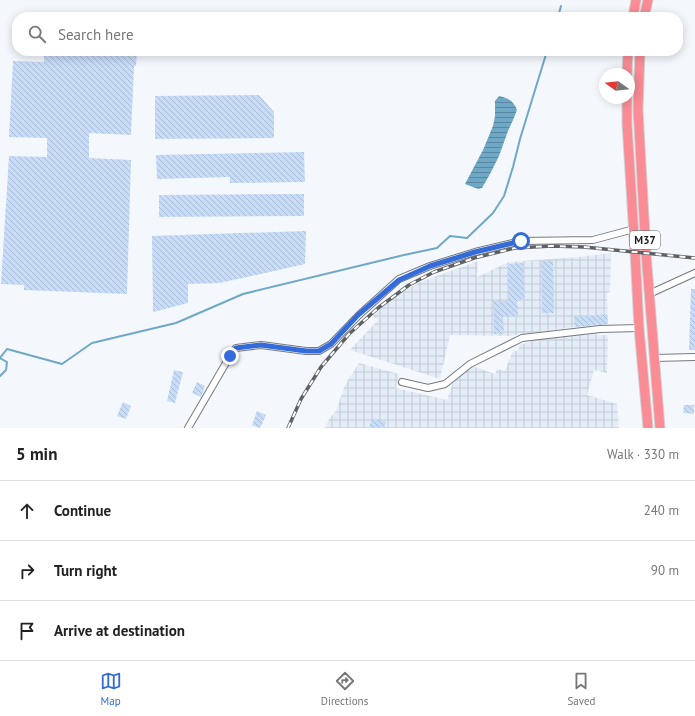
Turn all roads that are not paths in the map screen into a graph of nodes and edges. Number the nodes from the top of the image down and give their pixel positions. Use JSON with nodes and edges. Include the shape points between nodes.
{"nodes":[{"id":1,"x":636,"y":0,"type":"edge"},
{"id":2,"x":648,"y":0,"type":"edge"},
{"id":3,"x":634,"y":12,"type":"edge"},
{"id":4,"x":645,"y":12,"type":"edge"},
{"id":5,"x":628,"y":56,"type":"edge"},
{"id":6,"x":640,"y":56,"type":"edge"},
{"id":7,"x":627,"y":68,"type":"edge"},
{"id":8,"x":627,"y":104,"type":"edge"},
{"id":9,"x":634,"y":229,"type":"junction"},
{"id":10,"x":695,"y":273,"type":"edge"},
{"id":11,"x":649,"y":294,"type":"junction"},
{"id":12,"x":639,"y":328,"type":"junction"},
{"id":13,"x":695,"y":357,"type":"edge"},
{"id":14,"x":654,"y":358,"type":"junction"},
{"id":15,"x":402,"y":382,"type":"dead end"},
{"id":16,"x":659,"y":418,"type":"junction"},
{"id":17,"x":647,"y":424,"type":"edge"},
{"id":18,"x":188,"y":428,"type":"edge"},
{"id":19,"x":660,"y":428,"type":"edge"}],
"edges":[{"from":1,"to":3,"type":"highway"},
{"from":2,"to":4,"type":"highway"},
{"from":5,"to":7,"type":"highway"},
{"from":6,"to":11,"type":"highway","number":"M37","via":[[638,110]]},
{"from":8,"to":9,"type":"highway","number":"M37"},
{"from":9,"to":12,"type":"highway","number":"M37"},
{"from":9,"to":18,"type":"street","via":[[593,240],[521,241],[430,266],[399,280],[358,315],[331,344],[319,351],[261,345],[236,348]]},
{"from":10,"to":11,"type":"street"},
{"from":11,"to":14,"type":"highway","number":"M37"},
{"from":12,"to":15,"type":"street","via":[[600,329],[522,338],[470,364],[445,384],[428,388]]},
{"from":12,"to":17,"type":"highway","number":"M37"},
{"from":13,"to":14,"type":"street"},
{"from":14,"to":16,"type":"highway","number":"M37"},
{"from":16,"to":17,"type":"highway"},
{"from":16,"to":19,"type":"highway","number":"M37"}]}
